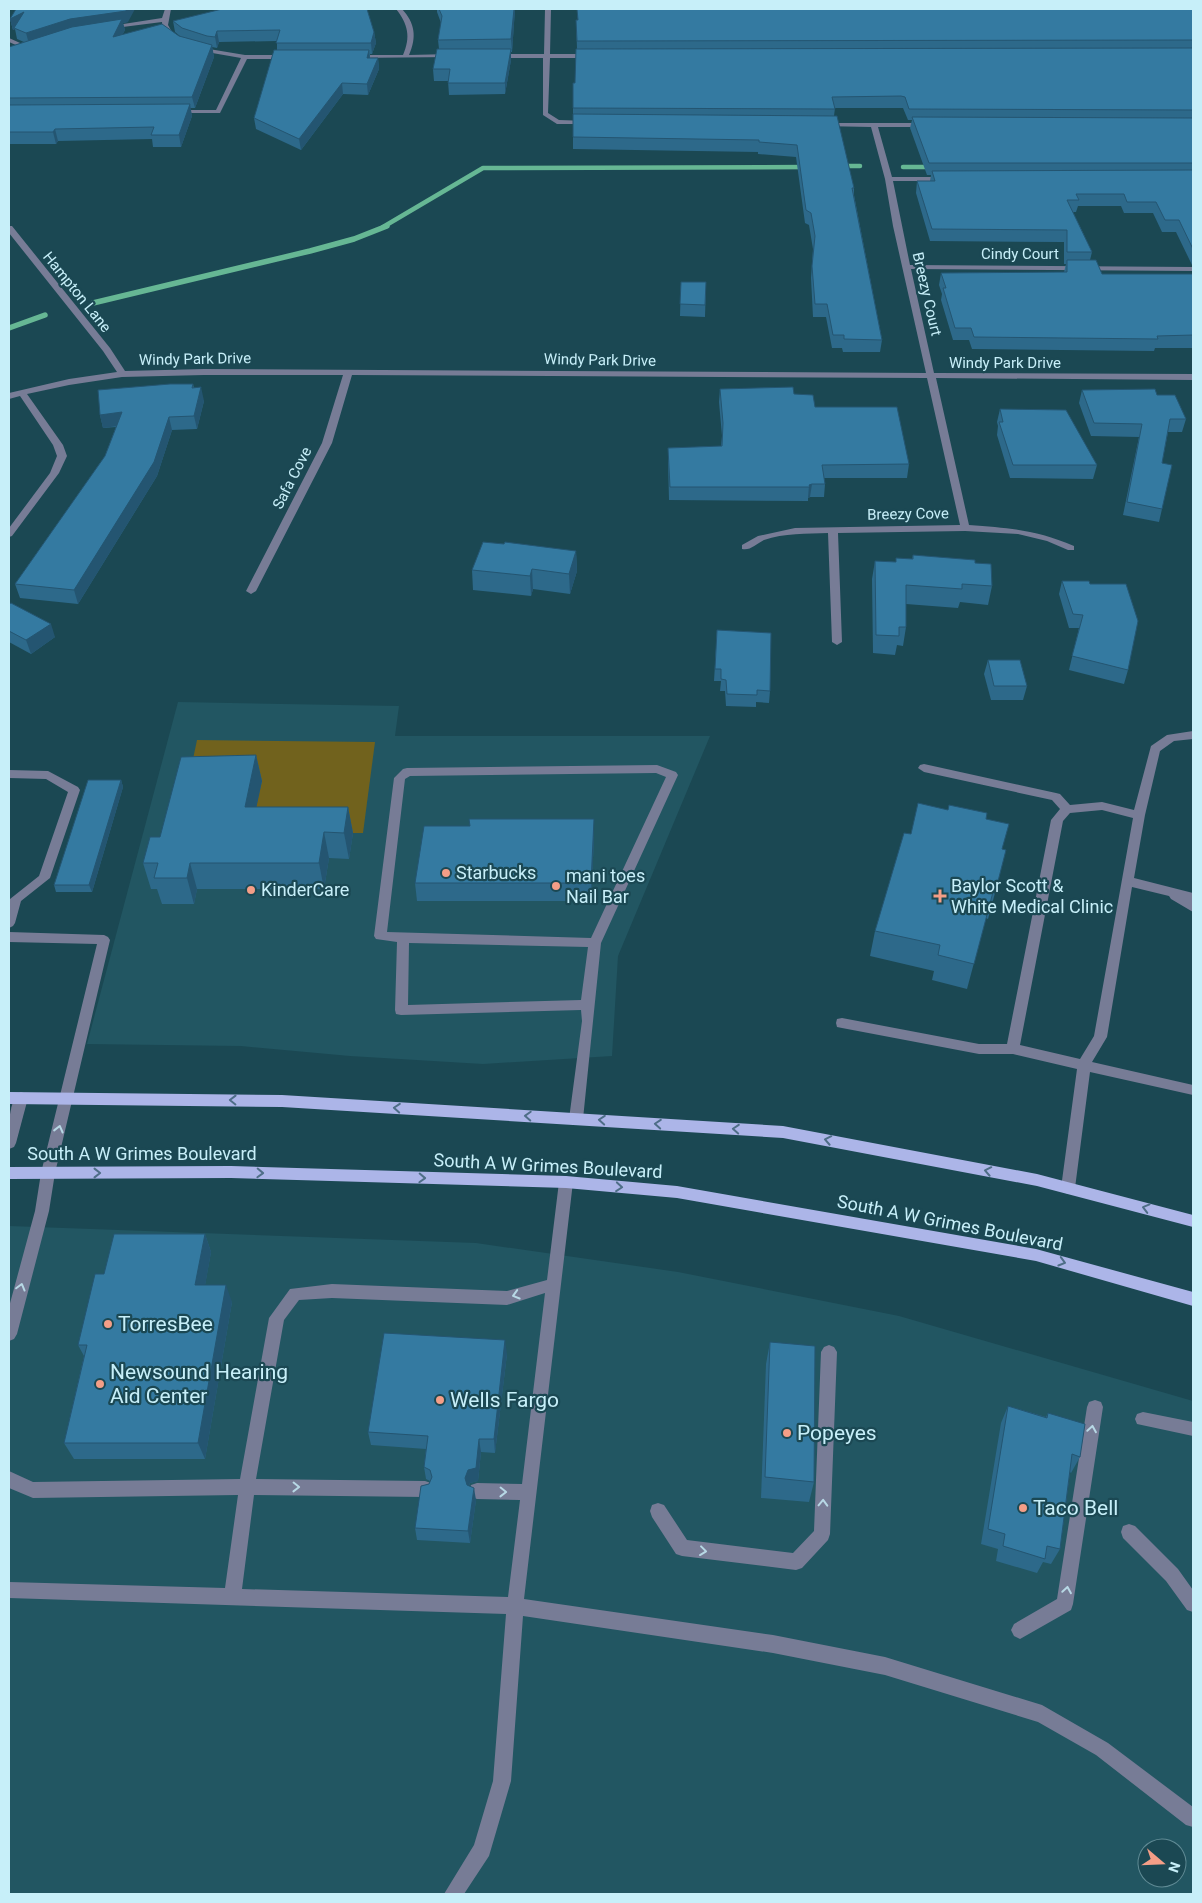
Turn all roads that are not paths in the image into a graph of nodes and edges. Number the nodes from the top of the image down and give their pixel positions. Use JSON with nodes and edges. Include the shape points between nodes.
{"nodes":[{"id":1,"x":168,"y":9,"type":"edge"},
{"id":2,"x":399,"y":9,"type":"edge"},
{"id":3,"x":548,"y":9,"type":"edge"},
{"id":4,"x":163,"y":20,"type":"junction"},
{"id":5,"x":98,"y":29,"type":"edge"},
{"id":6,"x":9,"y":40,"type":"edge"},
{"id":7,"x":178,"y":41,"type":"edge"},
{"id":8,"x":34,"y":45,"type":"edge"},
{"id":9,"x":190,"y":47,"type":"edge"},
{"id":10,"x":27,"y":48,"type":"junction"},
{"id":11,"x":18,"y":51,"type":"edge"},
{"id":12,"x":405,"y":56,"type":"junction"},
{"id":13,"x":461,"y":56,"type":"edge"},
{"id":14,"x":490,"y":56,"type":"edge"},
{"id":15,"x":546,"y":56,"type":"junction"},
{"id":16,"x":605,"y":56,"type":"edge"},
{"id":17,"x":245,"y":57,"type":"junction"},
{"id":18,"x":292,"y":57,"type":"edge"},
{"id":19,"x":349,"y":57,"type":"edge"},
{"id":20,"x":168,"y":112,"type":"edge"},
{"id":21,"x":598,"y":123,"type":"edge"},
{"id":22,"x":815,"y":124,"type":"edge"},
{"id":23,"x":874,"y":125,"type":"junction"},
{"id":24,"x":932,"y":125,"type":"edge"},
{"id":25,"x":957,"y":178,"type":"edge"},
{"id":26,"x":889,"y":179,"type":"junction"},
{"id":27,"x":9,"y":228,"type":"edge"},
{"id":28,"x":907,"y":267,"type":"junction"},
{"id":29,"x":1193,"y":269,"type":"edge"},
{"id":30,"x":348,"y":373,"type":"junction"},
{"id":31,"x":122,"y":374,"type":"junction"},
{"id":32,"x":932,"y":376,"type":"junction"},
{"id":33,"x":1193,"y":377,"type":"edge"},
{"id":34,"x":21,"y":392,"type":"junction"},
{"id":35,"x":9,"y":396,"type":"edge"},
{"id":36,"x":964,"y":528,"type":"junction"},
{"id":37,"x":833,"y":530,"type":"junction"},
{"id":38,"x":9,"y":534,"type":"edge"},
{"id":39,"x":745,"y":547,"type":"dead end"},
{"id":40,"x":1071,"y":548,"type":"dead end"},
{"id":41,"x":251,"y":591,"type":"dead end"},
{"id":42,"x":837,"y":642,"type":"dead end"},
{"id":43,"x":1193,"y":734,"type":"edge"},
{"id":44,"x":924,"y":768,"type":"dead end"},
{"id":45,"x":9,"y":774,"type":"edge"},
{"id":46,"x":1066,"y":809,"type":"junction"},
{"id":47,"x":1139,"y":815,"type":"junction"},
{"id":48,"x":1128,"y":881,"type":"junction"},
{"id":49,"x":1167,"y":891,"type":"junction"},
{"id":50,"x":1193,"y":897,"type":"edge"},
{"id":51,"x":1193,"y":908,"type":"edge"},
{"id":52,"x":9,"y":923,"type":"edge"},
{"id":53,"x":9,"y":936,"type":"edge"},
{"id":54,"x":403,"y":938,"type":"junction"},
{"id":55,"x":595,"y":942,"type":"junction"},
{"id":56,"x":587,"y":1005,"type":"junction"},
{"id":57,"x":842,"y":1023,"type":"dead end"},
{"id":58,"x":1013,"y":1049,"type":"junction"},
{"id":59,"x":1084,"y":1064,"type":"junction"},
{"id":60,"x":1193,"y":1090,"type":"edge"},
{"id":61,"x":15,"y":1098,"type":"edge"},
{"id":62,"x":67,"y":1098,"type":"junction"},
{"id":63,"x":576,"y":1119,"type":"junction"},
{"id":64,"x":9,"y":1143,"type":"edge"},
{"id":65,"x":9,"y":1172,"type":"edge"},
{"id":66,"x":48,"y":1173,"type":"junction"},
{"id":67,"x":566,"y":1182,"type":"junction"},
{"id":68,"x":1068,"y":1188,"type":"junction"},
{"id":69,"x":1193,"y":1221,"type":"edge"},
{"id":70,"x":554,"y":1284,"type":"junction"},
{"id":71,"x":1193,"y":1299,"type":"edge"},
{"id":72,"x":9,"y":1334,"type":"edge"},
{"id":73,"x":829,"y":1352,"type":"dead end"},
{"id":74,"x":1095,"y":1408,"type":"dead end"},
{"id":75,"x":1143,"y":1419,"type":"dead end"},
{"id":76,"x":1193,"y":1429,"type":"edge"},
{"id":77,"x":9,"y":1479,"type":"edge"},
{"id":78,"x":248,"y":1487,"type":"junction"},
{"id":79,"x":425,"y":1489,"type":"edge"},
{"id":80,"x":477,"y":1491,"type":"dead end"},
{"id":81,"x":529,"y":1492,"type":"junction"},
{"id":82,"x":658,"y":1511,"type":"dead end"},
{"id":83,"x":1129,"y":1532,"type":"dead end"},
{"id":84,"x":9,"y":1590,"type":"edge"},
{"id":85,"x":232,"y":1597,"type":"junction"},
{"id":86,"x":1193,"y":1604,"type":"edge"},
{"id":87,"x":516,"y":1606,"type":"junction"},
{"id":88,"x":1020,"y":1630,"type":"dead end"},
{"id":89,"x":1193,"y":1818,"type":"edge"},
{"id":90,"x":453,"y":1894,"type":"edge"}],
"edges":[{"from":1,"to":4,"type":"street"},
{"from":2,"to":12,"type":"street","via":[[413,32]]},
{"from":3,"to":15,"type":"street"},
{"from":4,"to":5,"type":"street"},
{"from":4,"to":7,"type":"street","via":[[169,35]]},
{"from":6,"to":10,"type":"street"},
{"from":8,"to":10,"type":"street"},
{"from":9,"to":17,"type":"street"},
{"from":10,"to":11,"type":"street"},
{"from":12,"to":13,"type":"street"},
{"from":12,"to":19,"type":"street"},
{"from":14,"to":15,"type":"street"},
{"from":15,"to":16,"type":"street"},
{"from":15,"to":21,"type":"street","via":[[545,114],[557,122]]},
{"from":17,"to":18,"type":"street"},
{"from":17,"to":20,"type":"street","via":[[218,112]]},
{"from":22,"to":23,"type":"street"},
{"from":23,"to":24,"type":"street"},
{"from":23,"to":26,"type":"street","name":"Breezy Court"},
{"from":25,"to":26,"type":"street"},
{"from":26,"to":28,"type":"street","name":"Breezy Court"},
{"from":27,"to":31,"type":"street","name":"Hampton Lane","via":[[107,350]]},
{"from":28,"to":29,"type":"street","name":"Cindy Court"},
{"from":28,"to":32,"type":"street","name":"Breezy Court"},
{"from":30,"to":31,"type":"street","name":"Windy Park Drive"},
{"from":30,"to":32,"type":"street","name":"Windy Park Drive"},
{"from":30,"to":41,"type":"street","name":"Safa Cove","via":[[327,442]]},
{"from":31,"to":34,"type":"street","name":"Windy Park Drive"},
{"from":32,"to":33,"type":"street","name":"Windy Park Drive"},
{"from":32,"to":36,"type":"street","name":"Breezy Court"},
{"from":34,"to":35,"type":"street","name":"Windy Park Drive"},
{"from":34,"to":38,"type":"street","via":[[62,456],[46,486]]},
{"from":36,"to":37,"type":"street","name":"Breezy Cove"},
{"from":36,"to":40,"type":"street","name":"Breezy Cove","via":[[1018,531]]},
{"from":37,"to":39,"type":"street","name":"Breezy Cove","via":[[786,533],[761,538]]},
{"from":37,"to":42,"type":"street"},
{"from":43,"to":47,"type":"street","via":[[1171,738],[1155,749]]},
{"from":44,"to":46,"type":"street","via":[[1056,797]]},
{"from":45,"to":52,"type":"street","via":[[48,775],[74,790],[44,878],[16,899]]},
{"from":46,"to":47,"type":"street","via":[[1102,806]]},
{"from":46,"to":58,"type":"street","via":[[1056,820]]},
{"from":47,"to":48,"type":"street"},
{"from":48,"to":49,"type":"street"},
{"from":48,"to":59,"type":"street","via":[[1100,1036]]},
{"from":49,"to":50,"type":"street"},
{"from":49,"to":51,"type":"street"},
{"from":53,"to":62,"type":"street","via":[[104,940]]},
{"from":54,"to":55,"type":"street"},
{"from":54,"to":55,"type":"street","via":[[380,936],[400,778],[407,772],[657,769],[672,775]]},
{"from":54,"to":56,"type":"street","via":[[401,1010]]},
{"from":55,"to":56,"type":"street"},
{"from":56,"to":63,"type":"street","via":[[588,1021]]},
{"from":57,"to":58,"type":"street","via":[[979,1049]]},
{"from":58,"to":59,"type":"street"},
{"from":59,"to":60,"type":"street"},
{"from":59,"to":68,"type":"street"},
{"from":61,"to":62,"type":"main road"},
{"from":61,"to":64,"type":"street"},
{"from":63,"to":62,"type":"main road","one_way":true,"via":[[282,1101]]},
{"from":66,"to":62,"type":"street","one_way":true},
{"from":68,"to":63,"type":"main road","one_way":true,"via":[[783,1132]]},
{"from":65,"to":66,"type":"main road","name":"South A W Grimes Boulevard"},
{"from":66,"to":67,"type":"main road","name":"South A W Grimes Boulevard","one_way":true,"via":[[231,1172]]},
{"from":72,"to":66,"type":"street","one_way":true,"via":[[42,1211]]},
{"from":67,"to":70,"type":"street"},
{"from":67,"to":71,"type":"main road","name":"South A W Grimes Boulevard","one_way":true,"via":[[677,1192],[1036,1255]]},
{"from":69,"to":68,"type":"main road","one_way":true},
{"from":70,"to":78,"type":"street","one_way":true,"via":[[507,1298],[332,1291],[295,1294],[277,1318]]},
{"from":70,"to":81,"type":"street"},
{"from":82,"to":73,"type":"street","one_way":true,"via":[[682,1548],[796,1562],[822,1534]]},
{"from":88,"to":74,"type":"street","one_way":true,"via":[[1065,1604]]},
{"from":75,"to":76,"type":"street"},
{"from":77,"to":78,"type":"street","via":[[33,1490]]},
{"from":78,"to":79,"type":"street","one_way":true},
{"from":78,"to":85,"type":"street"},
{"from":80,"to":81,"type":"street","one_way":true},
{"from":81,"to":87,"type":"street"},
{"from":83,"to":86,"type":"street","via":[[1172,1576]]},
{"from":84,"to":85,"type":"street"},
{"from":85,"to":87,"type":"street"},
{"from":87,"to":89,"type":"street","via":[[755,1641],[885,1666],[1042,1714],[1102,1749]]},
{"from":87,"to":90,"type":"street","via":[[502,1781],[482,1849]]}]}
